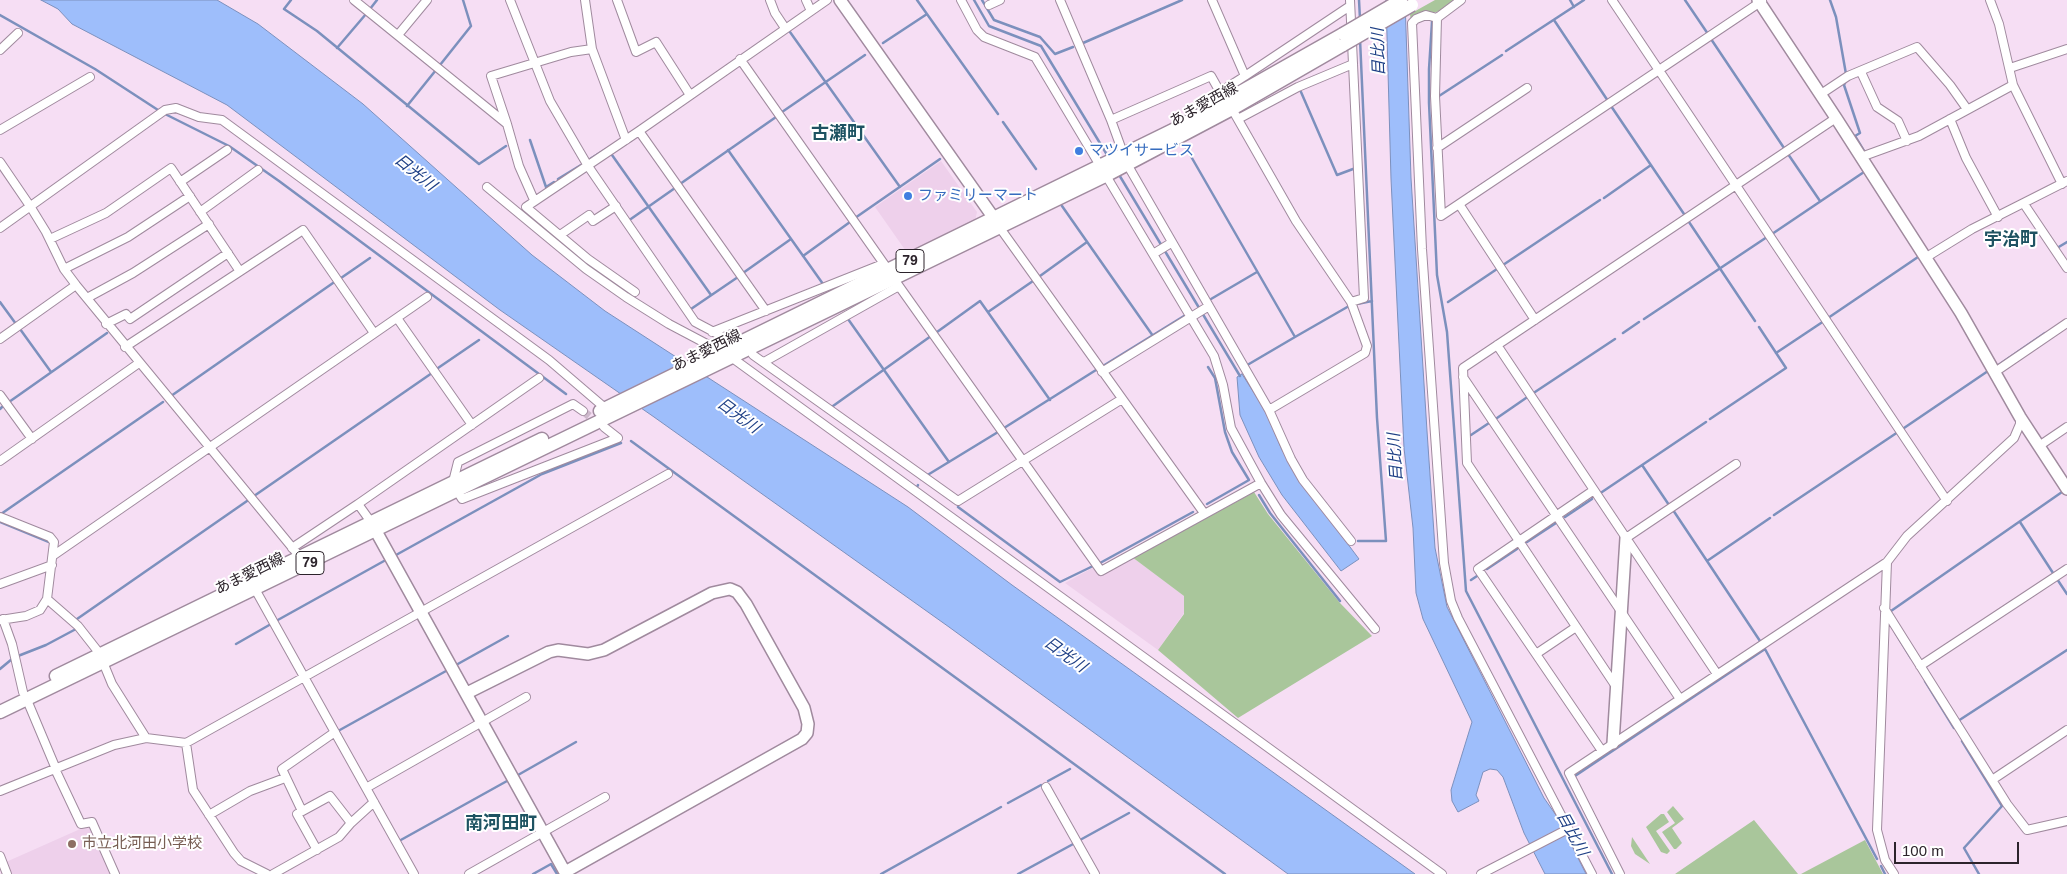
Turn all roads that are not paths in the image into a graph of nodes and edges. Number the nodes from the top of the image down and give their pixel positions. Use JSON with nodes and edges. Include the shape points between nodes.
{"nodes":[{"id":1,"x":354,"y":0,"type":"edge"},
{"id":2,"x":427,"y":0,"type":"edge"},
{"id":3,"x":510,"y":0,"type":"edge"},
{"id":4,"x":585,"y":0,"type":"edge"},
{"id":5,"x":617,"y":0,"type":"edge"},
{"id":6,"x":770,"y":0,"type":"edge"},
{"id":7,"x":806,"y":0,"type":"edge"},
{"id":8,"x":827,"y":0,"type":"edge"},
{"id":9,"x":840,"y":0,"type":"edge"},
{"id":10,"x":961,"y":0,"type":"edge"},
{"id":11,"x":1000,"y":0,"type":"edge"},
{"id":12,"x":1060,"y":0,"type":"edge"},
{"id":13,"x":1212,"y":0,"type":"edge"},
{"id":14,"x":1461,"y":0,"type":"edge"},
{"id":15,"x":1612,"y":0,"type":"edge"},
{"id":16,"x":1990,"y":0,"type":"edge"},
{"id":17,"x":1761,"y":1,"type":"edge"},
{"id":18,"x":1411,"y":2,"type":"edge"},
{"id":19,"x":1350,"y":3,"type":"edge"},
{"id":20,"x":989,"y":5,"type":"dead end"},
{"id":21,"x":811,"y":11,"type":"junction"},
{"id":22,"x":1437,"y":18,"type":"junction"},
{"id":23,"x":785,"y":28,"type":"junction"},
{"id":24,"x":18,"y":33,"type":"dead end"},
{"id":25,"x":398,"y":35,"type":"junction"},
{"id":26,"x":592,"y":49,"type":"junction"},
{"id":27,"x":2067,"y":49,"type":"edge"},
{"id":28,"x":0,"y":50,"type":"edge"},
{"id":29,"x":740,"y":59,"type":"junction"},
{"id":30,"x":536,"y":62,"type":"junction"},
{"id":31,"x":1353,"y":64,"type":"junction"},
{"id":32,"x":2010,"y":68,"type":"junction"},
{"id":33,"x":1659,"y":70,"type":"junction"},
{"id":34,"x":1860,"y":72,"type":"junction"},
{"id":35,"x":1245,"y":76,"type":"junction"},
{"id":36,"x":90,"y":77,"type":"dead end"},
{"id":37,"x":2012,"y":85,"type":"junction"},
{"id":38,"x":1527,"y":88,"type":"dead end"},
{"id":39,"x":1821,"y":94,"type":"junction"},
{"id":40,"x":690,"y":95,"type":"junction"},
{"id":41,"x":1229,"y":105,"type":"junction"},
{"id":42,"x":1967,"y":109,"type":"junction"},
{"id":43,"x":1836,"y":118,"type":"junction"},
{"id":44,"x":1950,"y":119,"type":"junction"},
{"id":45,"x":1111,"y":120,"type":"junction"},
{"id":46,"x":507,"y":124,"type":"junction"},
{"id":47,"x":0,"y":130,"type":"edge"},
{"id":48,"x":640,"y":131,"type":"junction"},
{"id":49,"x":626,"y":140,"type":"junction"},
{"id":50,"x":1907,"y":141,"type":"junction"},
{"id":51,"x":1437,"y":148,"type":"junction"},
{"id":52,"x":228,"y":150,"type":"dead end"},
{"id":53,"x":1862,"y":157,"type":"junction"},
{"id":54,"x":0,"y":162,"type":"edge"},
{"id":55,"x":588,"y":166,"type":"junction"},
{"id":56,"x":1114,"y":166,"type":"junction"},
{"id":57,"x":258,"y":170,"type":"dead end"},
{"id":58,"x":180,"y":182,"type":"junction"},
{"id":59,"x":2064,"y":182,"type":"edge"},
{"id":60,"x":1736,"y":184,"type":"junction"},
{"id":61,"x":487,"y":187,"type":"dead end"},
{"id":62,"x":190,"y":196,"type":"junction"},
{"id":63,"x":534,"y":200,"type":"junction"},
{"id":64,"x":1458,"y":204,"type":"junction"},
{"id":65,"x":2024,"y":204,"type":"junction"},
{"id":66,"x":30,"y":206,"type":"junction"},
{"id":67,"x":616,"y":206,"type":"junction"},
{"id":68,"x":200,"y":212,"type":"junction"},
{"id":69,"x":1998,"y":217,"type":"junction"},
{"id":70,"x":998,"y":223,"type":"junction"},
{"id":71,"x":209,"y":224,"type":"junction"},
{"id":72,"x":0,"y":228,"type":"edge"},
{"id":73,"x":560,"y":235,"type":"junction"},
{"id":74,"x":50,"y":239,"type":"junction"},
{"id":75,"x":1171,"y":243,"type":"junction"},
{"id":76,"x":228,"y":253,"type":"junction"},
{"id":77,"x":1153,"y":254,"type":"junction"},
{"id":78,"x":1925,"y":258,"type":"junction"},
{"id":79,"x":2067,"y":268,"type":"edge"},
{"id":80,"x":64,"y":269,"type":"junction"},
{"id":81,"x":239,"y":270,"type":"junction"},
{"id":82,"x":891,"y":275,"type":"junction"},
{"id":83,"x":76,"y":285,"type":"junction"},
{"id":84,"x":635,"y":292,"type":"dead end"},
{"id":85,"x":427,"y":297,"type":"dead end"},
{"id":86,"x":87,"y":298,"type":"junction"},
{"id":87,"x":1351,"y":302,"type":"junction"},
{"id":88,"x":1207,"y":307,"type":"junction"},
{"id":89,"x":766,"y":311,"type":"junction"},
{"id":90,"x":1192,"y":316,"type":"junction"},
{"id":91,"x":397,"y":318,"type":"junction"},
{"id":92,"x":1535,"y":320,"type":"junction"},
{"id":93,"x":2067,"y":323,"type":"edge"},
{"id":94,"x":106,"y":324,"type":"junction"},
{"id":95,"x":712,"y":332,"type":"junction"},
{"id":96,"x":374,"y":333,"type":"junction"},
{"id":97,"x":0,"y":339,"type":"edge"},
{"id":98,"x":729,"y":340,"type":"dead end"},
{"id":99,"x":1497,"y":345,"type":"junction"},
{"id":100,"x":125,"y":347,"type":"junction"},
{"id":101,"x":754,"y":355,"type":"dead end"},
{"id":102,"x":722,"y":357,"type":"junction"},
{"id":103,"x":764,"y":362,"type":"junction"},
{"id":104,"x":139,"y":363,"type":"junction"},
{"id":105,"x":1102,"y":372,"type":"junction"},
{"id":106,"x":1996,"y":372,"type":"junction"},
{"id":107,"x":1463,"y":376,"type":"junction"},
{"id":108,"x":539,"y":378,"type":"dead end"},
{"id":109,"x":0,"y":395,"type":"edge"},
{"id":110,"x":1122,"y":399,"type":"junction"},
{"id":111,"x":612,"y":409,"type":"junction"},
{"id":112,"x":1269,"y":410,"type":"junction"},
{"id":113,"x":583,"y":411,"type":"tunnel mouth"},
{"id":114,"x":2020,"y":417,"type":"junction"},
{"id":115,"x":472,"y":424,"type":"junction"},
{"id":116,"x":604,"y":427,"type":"tunnel mouth"},
{"id":117,"x":2067,"y":427,"type":"edge"},
{"id":118,"x":32,"y":439,"type":"junction"},
{"id":119,"x":2039,"y":446,"type":"junction"},
{"id":120,"x":209,"y":448,"type":"junction"},
{"id":121,"x":0,"y":461,"type":"edge"},
{"id":122,"x":1022,"y":461,"type":"junction"},
{"id":123,"x":1736,"y":464,"type":"dead end"},
{"id":124,"x":668,"y":474,"type":"dead end"},
{"id":125,"x":1261,"y":483,"type":"junction"},
{"id":126,"x":455,"y":487,"type":"junction"},
{"id":127,"x":2067,"y":489,"type":"edge"},
{"id":128,"x":1594,"y":490,"type":"junction"},
{"id":129,"x":1948,"y":501,"type":"junction"},
{"id":130,"x":358,"y":504,"type":"junction"},
{"id":131,"x":1204,"y":513,"type":"junction"},
{"id":132,"x":1557,"y":516,"type":"junction"},
{"id":133,"x":0,"y":517,"type":"edge"},
{"id":134,"x":373,"y":526,"type":"junction"},
{"id":135,"x":1626,"y":538,"type":"junction"},
{"id":136,"x":1351,"y":541,"type":"dead end"},
{"id":137,"x":1519,"y":541,"type":"junction"},
{"id":138,"x":296,"y":553,"type":"junction"},
{"id":139,"x":54,"y":555,"type":"junction"},
{"id":140,"x":1887,"y":562,"type":"junction"},
{"id":141,"x":52,"y":565,"type":"junction"},
{"id":142,"x":2067,"y":569,"type":"edge"},
{"id":143,"x":0,"y":584,"type":"edge"},
{"id":144,"x":255,"y":589,"type":"junction"},
{"id":145,"x":47,"y":599,"type":"junction"},
{"id":146,"x":1884,"y":608,"type":"junction"},
{"id":147,"x":1621,"y":611,"type":"junction"},
{"id":148,"x":421,"y":612,"type":"junction"},
{"id":149,"x":1,"y":620,"type":"edge"},
{"id":150,"x":1576,"y":627,"type":"junction"},
{"id":151,"x":1375,"y":628,"type":"dead end"},
{"id":152,"x":1536,"y":654,"type":"junction"},
{"id":153,"x":102,"y":658,"type":"junction"},
{"id":154,"x":1920,"y":666,"type":"junction"},
{"id":155,"x":1717,"y":674,"type":"junction"},
{"id":156,"x":305,"y":678,"type":"junction"},
{"id":157,"x":1617,"y":688,"type":"junction"},
{"id":158,"x":467,"y":694,"type":"junction"},
{"id":159,"x":25,"y":696,"type":"junction"},
{"id":160,"x":526,"y":697,"type":"dead end"},
{"id":161,"x":1680,"y":699,"type":"junction"},
{"id":162,"x":0,"y":703,"type":"edge"},
{"id":163,"x":0,"y":712,"type":"edge"},
{"id":164,"x":482,"y":722,"type":"junction"},
{"id":165,"x":2067,"y":730,"type":"edge"},
{"id":166,"x":335,"y":732,"type":"junction"},
{"id":167,"x":146,"y":738,"type":"junction"},
{"id":168,"x":186,"y":743,"type":"junction"},
{"id":169,"x":1613,"y":743,"type":"junction"},
{"id":170,"x":1602,"y":751,"type":"junction"},
{"id":171,"x":56,"y":769,"type":"junction"},
{"id":172,"x":285,"y":778,"type":"junction"},
{"id":173,"x":1992,"y":780,"type":"junction"},
{"id":174,"x":1046,"y":787,"type":"dead end"},
{"id":175,"x":366,"y":788,"type":"junction"},
{"id":176,"x":0,"y":791,"type":"edge"},
{"id":177,"x":605,"y":797,"type":"dead end"},
{"id":178,"x":374,"y":802,"type":"junction"},
{"id":179,"x":302,"y":811,"type":"junction"},
{"id":180,"x":209,"y":815,"type":"junction"},
{"id":181,"x":2067,"y":822,"type":"edge"},
{"id":182,"x":351,"y":823,"type":"junction"},
{"id":183,"x":1568,"y":829,"type":"junction"},
{"id":184,"x":543,"y":832,"type":"junction"},
{"id":185,"x":317,"y":850,"type":"junction"},
{"id":186,"x":0,"y":856,"type":"edge"},
{"id":187,"x":566,"y":873,"type":"edge"},
{"id":188,"x":8,"y":874,"type":"edge"},
{"id":189,"x":115,"y":874,"type":"edge"},
{"id":190,"x":267,"y":874,"type":"edge"},
{"id":191,"x":273,"y":874,"type":"edge"},
{"id":192,"x":414,"y":874,"type":"edge"},
{"id":193,"x":469,"y":874,"type":"edge"},
{"id":194,"x":1095,"y":874,"type":"edge"},
{"id":195,"x":1442,"y":874,"type":"edge"},
{"id":196,"x":1483,"y":874,"type":"edge"},
{"id":197,"x":1592,"y":874,"type":"edge"},
{"id":198,"x":1620,"y":874,"type":"edge"},
{"id":199,"x":1894,"y":874,"type":"edge"}],
"edges":[{"from":1,"to":25,"type":"street"},
{"from":2,"to":25,"type":"street"},
{"from":3,"to":30,"type":"street"},
{"from":4,"to":26,"type":"street"},
{"from":5,"to":40,"type":"street","via":[[636,52],[656,42]]},
{"from":6,"to":23,"type":"street"},
{"from":7,"to":21,"type":"street"},
{"from":8,"to":21,"type":"street"},
{"from":9,"to":70,"type":"street"},
{"from":10,"to":56,"type":"street","via":[[984,37],[1034,57]]},
{"from":11,"to":20,"type":"street"},
{"from":12,"to":45,"type":"street"},
{"from":13,"to":35,"type":"street"},
{"from":14,"to":22,"type":"street"},
{"from":15,"to":33,"type":"street"},
{"from":16,"to":32,"type":"street"},
{"from":17,"to":33,"type":"street"},
{"from":17,"to":39,"type":"street"},
{"from":18,"to":41,"type":"main road","name":"あま愛西線","number":"79","bridge":true},
{"from":19,"to":31,"type":"street"},
{"from":19,"to":35,"type":"street"},
{"from":21,"to":23,"type":"street"},
{"from":22,"to":51,"type":"street"},
{"from":22,"to":183,"type":"street","via":[[1426,15],[1412,23],[1422,249],[1444,563],[1451,601],[1458,618]]},
{"from":23,"to":29,"type":"street"},
{"from":24,"to":28,"type":"street"},
{"from":25,"to":46,"type":"street"},
{"from":26,"to":30,"type":"street"},
{"from":26,"to":49,"type":"street"},
{"from":27,"to":32,"type":"street"},
{"from":29,"to":40,"type":"street"},
{"from":29,"to":82,"type":"street"},
{"from":30,"to":46,"type":"street","via":[[491,76]]},
{"from":30,"to":55,"type":"street","via":[[550,100]]},
{"from":31,"to":41,"type":"street","via":[[1298,87]]},
{"from":31,"to":87,"type":"street","via":[[1364,298]]},
{"from":32,"to":37,"type":"street"},
{"from":33,"to":60,"type":"street"},
{"from":33,"to":64,"type":"street"},
{"from":34,"to":39,"type":"street"},
{"from":34,"to":42,"type":"street","via":[[1917,46]]},
{"from":34,"to":50,"type":"street","via":[[1877,107],[1898,121]]},
{"from":35,"to":41,"type":"street"},
{"from":36,"to":47,"type":"street"},
{"from":37,"to":42,"type":"street"},
{"from":37,"to":59,"type":"street"},
{"from":38,"to":51,"type":"street"},
{"from":39,"to":43,"type":"street"},
{"from":40,"to":48,"type":"street"},
{"from":41,"to":45,"type":"street","via":[[1211,76]]},
{"from":41,"to":56,"type":"main road","name":"あま愛西線","number":"79"},
{"from":41,"to":87,"type":"street","via":[[1296,221]]},
{"from":42,"to":44,"type":"street"},
{"from":43,"to":53,"type":"street"},
{"from":43,"to":60,"type":"street"},
{"from":44,"to":50,"type":"street"},
{"from":44,"to":69,"type":"street","via":[[1966,158]]},
{"from":45,"to":56,"type":"street"},
{"from":46,"to":63,"type":"street","via":[[519,166]]},
{"from":48,"to":49,"type":"street"},
{"from":48,"to":89,"type":"street"},
{"from":49,"to":55,"type":"street"},
{"from":50,"to":53,"type":"street"},
{"from":51,"to":64,"type":"street","via":[[1441,216]]},
{"from":52,"to":58,"type":"street"},
{"from":53,"to":78,"type":"street"},
{"from":54,"to":66,"type":"street"},
{"from":55,"to":63,"type":"street"},
{"from":55,"to":67,"type":"street"},
{"from":56,"to":70,"type":"main road","name":"あま愛西線","number":"79"},
{"from":56,"to":75,"type":"street"},
{"from":56,"to":77,"type":"street"},
{"from":57,"to":68,"type":"street"},
{"from":58,"to":62,"type":"street"},
{"from":58,"to":74,"type":"street","via":[[171,168],[106,213]]},
{"from":59,"to":65,"type":"street"},
{"from":60,"to":92,"type":"street"},
{"from":60,"to":129,"type":"street"},
{"from":61,"to":102,"type":"street","via":[[626,297]]},
{"from":62,"to":68,"type":"street"},
{"from":62,"to":80,"type":"street","via":[[128,237]]},
{"from":63,"to":73,"type":"street","via":[[526,207]]},
{"from":64,"to":92,"type":"street"},
{"from":65,"to":69,"type":"street"},
{"from":65,"to":79,"type":"street"},
{"from":66,"to":72,"type":"street"},
{"from":66,"to":74,"type":"street"},
{"from":66,"to":111,"type":"street","via":[[165,110],[176,108],[199,117],[222,120]]},
{"from":67,"to":73,"type":"street","via":[[594,221],[589,215]]},
{"from":67,"to":95,"type":"street","via":[[695,322]]},
{"from":68,"to":71,"type":"street"},
{"from":69,"to":78,"type":"street"},
{"from":70,"to":82,"type":"main road","name":"あま愛西線","number":"79"},
{"from":70,"to":105,"type":"street"},
{"from":71,"to":76,"type":"street"},
{"from":71,"to":86,"type":"street"},
{"from":73,"to":84,"type":"street"},
{"from":74,"to":80,"type":"street"},
{"from":75,"to":77,"type":"street"},
{"from":75,"to":88,"type":"street"},
{"from":76,"to":81,"type":"street"},
{"from":76,"to":94,"type":"street","via":[[130,319],[126,314]]},
{"from":77,"to":90,"type":"street"},
{"from":78,"to":106,"type":"street"},
{"from":80,"to":83,"type":"street"},
{"from":81,"to":96,"type":"street","via":[[255,264],[303,230]]},
{"from":81,"to":100,"type":"street"},
{"from":82,"to":89,"type":"street"},
{"from":82,"to":102,"type":"main road","name":"あま愛西線","number":"79"},
{"from":82,"to":103,"type":"street"},
{"from":82,"to":122,"type":"street"},
{"from":83,"to":86,"type":"street"},
{"from":83,"to":97,"type":"street"},
{"from":85,"to":91,"type":"street"},
{"from":86,"to":94,"type":"street"},
{"from":87,"to":112,"type":"street","via":[[1367,346],[1365,353]]},
{"from":88,"to":90,"type":"street"},
{"from":88,"to":112,"type":"street"},
{"from":89,"to":95,"type":"street"},
{"from":90,"to":105,"type":"street"},
{"from":90,"to":125,"type":"street","via":[[1217,365],[1231,428]]},
{"from":91,"to":96,"type":"street"},
{"from":91,"to":115,"type":"street"},
{"from":92,"to":99,"type":"street"},
{"from":93,"to":106,"type":"street"},
{"from":94,"to":100,"type":"street"},
{"from":95,"to":98,"type":"street"},
{"from":96,"to":120,"type":"street"},
{"from":99,"to":107,"type":"street","via":[[1463,368]]},
{"from":99,"to":128,"type":"street"},
{"from":100,"to":104,"type":"street"},
{"from":101,"to":103,"type":"street"},
{"from":102,"to":111,"type":"main road","name":"あま愛西線","number":"79"},
{"from":102,"to":195,"type":"street","via":[[776,392]]},
{"from":103,"to":122,"type":"street","via":[[958,501]]},
{"from":104,"to":118,"type":"street"},
{"from":104,"to":120,"type":"street"},
{"from":105,"to":110,"type":"street"},
{"from":106,"to":114,"type":"street"},
{"from":107,"to":132,"type":"street"},
{"from":107,"to":137,"type":"street","via":[[1467,463]]},
{"from":108,"to":115,"type":"street"},
{"from":109,"to":118,"type":"street"},
{"from":110,"to":122,"type":"street"},
{"from":110,"to":131,"type":"street"},
{"from":111,"to":126,"type":"main road","name":"あま愛西線","number":"79","via":[[616,412]]},
{"from":112,"to":136,"type":"street","via":[[1303,480]]},
{"from":113,"to":126,"type":"street","via":[[573,404],[458,462]]},
{"from":114,"to":119,"type":"street"},
{"from":114,"to":129,"type":"street","via":[[2014,438]]},
{"from":115,"to":130,"type":"street"},
{"from":116,"to":126,"type":"street","via":[[618,438],[462,498]]},
{"from":117,"to":119,"type":"street"},
{"from":118,"to":121,"type":"street"},
{"from":119,"to":127,"type":"street"},
{"from":120,"to":138,"type":"street"},
{"from":120,"to":139,"type":"street"},
{"from":122,"to":131,"type":"street","via":[[1101,571]]},
{"from":123,"to":135,"type":"street"},
{"from":124,"to":148,"type":"street"},
{"from":125,"to":131,"type":"street"},
{"from":125,"to":151,"type":"street","via":[[1282,515]]},
{"from":126,"to":134,"type":"main road","name":"あま愛西線","number":"79"},
{"from":128,"to":132,"type":"street"},
{"from":128,"to":135,"type":"street"},
{"from":129,"to":140,"type":"street","via":[[1908,536]]},
{"from":130,"to":134,"type":"street"},
{"from":130,"to":138,"type":"street"},
{"from":132,"to":137,"type":"street"},
{"from":132,"to":147,"type":"street"},
{"from":133,"to":139,"type":"street","via":[[50,538],[54,542]]},
{"from":134,"to":138,"type":"main road","name":"あま愛西線","number":"79"},
{"from":134,"to":144,"type":"main road","name":"あま愛西線","number":"79"},
{"from":134,"to":148,"type":"street"},
{"from":135,"to":147,"type":"street"},
{"from":135,"to":155,"type":"street"},
{"from":137,"to":150,"type":"street"},
{"from":137,"to":152,"type":"street","via":[[1478,569]]},
{"from":138,"to":153,"type":"main road","name":"あま愛西線","number":"79"},
{"from":139,"to":141,"type":"street"},
{"from":140,"to":146,"type":"street"},
{"from":140,"to":155,"type":"street"},
{"from":141,"to":143,"type":"street"},
{"from":141,"to":145,"type":"street"},
{"from":142,"to":154,"type":"street"},
{"from":144,"to":153,"type":"main road","name":"あま愛西線","number":"79"},
{"from":144,"to":156,"type":"street"},
{"from":145,"to":149,"type":"street","via":[[40,610]]},
{"from":145,"to":153,"type":"street","via":[[78,626]]},
{"from":146,"to":154,"type":"street"},
{"from":146,"to":199,"type":"street","via":[[1877,830],[1885,860]]},
{"from":147,"to":157,"type":"street"},
{"from":147,"to":161,"type":"street"},
{"from":148,"to":156,"type":"street"},
{"from":148,"to":158,"type":"street"},
{"from":149,"to":159,"type":"street","via":[[12,644]]},
{"from":150,"to":152,"type":"street"},
{"from":150,"to":157,"type":"street"},
{"from":152,"to":170,"type":"street"},
{"from":153,"to":159,"type":"main road","name":"あま愛西線","number":"79"},
{"from":153,"to":167,"type":"street","via":[[112,684]]},
{"from":154,"to":173,"type":"street"},
{"from":155,"to":161,"type":"street"},
{"from":156,"to":166,"type":"street"},
{"from":156,"to":168,"type":"street"},
{"from":157,"to":169,"type":"street"},
{"from":158,"to":164,"type":"street"},
{"from":158,"to":187,"type":"street","via":[[549,652],[588,654],[604,650],[712,593],[730,589],[746,604],[804,708],[808,724],[802,739]]},
{"from":159,"to":162,"type":"main road","name":"あま愛西線","number":"79"},
{"from":159,"to":163,"type":"main road","name":"あま愛西線","number":"79"},
{"from":159,"to":171,"type":"street"},
{"from":160,"to":164,"type":"street"},
{"from":161,"to":169,"type":"street"},
{"from":164,"to":175,"type":"street"},
{"from":164,"to":184,"type":"street"},
{"from":165,"to":173,"type":"street"},
{"from":166,"to":172,"type":"street","via":[[284,767],[281,772]]},
{"from":166,"to":175,"type":"street"},
{"from":167,"to":168,"type":"street"},
{"from":167,"to":171,"type":"street","via":[[114,745]]},
{"from":168,"to":180,"type":"street","via":[[193,790]]},
{"from":169,"to":170,"type":"street"},
{"from":170,"to":198,"type":"street","via":[[1569,773]]},
{"from":171,"to":176,"type":"street"},
{"from":171,"to":189,"type":"street","via":[[81,824],[92,822]]},
{"from":172,"to":179,"type":"street"},
{"from":172,"to":180,"type":"street","via":[[250,791]]},
{"from":173,"to":181,"type":"street","via":[[2027,830]]},
{"from":174,"to":194,"type":"street"},
{"from":175,"to":178,"type":"street"},
{"from":177,"to":184,"type":"street"},
{"from":178,"to":182,"type":"street"},
{"from":178,"to":192,"type":"street"},
{"from":179,"to":182,"type":"street","via":[[330,796]]},
{"from":179,"to":185,"type":"street","via":[[298,814]]},
{"from":180,"to":190,"type":"street","via":[[234,854]]},
{"from":182,"to":185,"type":"street","via":[[339,838]]},
{"from":183,"to":196,"type":"street"},
{"from":183,"to":197,"type":"street"},
{"from":184,"to":187,"type":"street"},
{"from":184,"to":193,"type":"street"},
{"from":185,"to":191,"type":"street"},
{"from":186,"to":188,"type":"street"}]}
